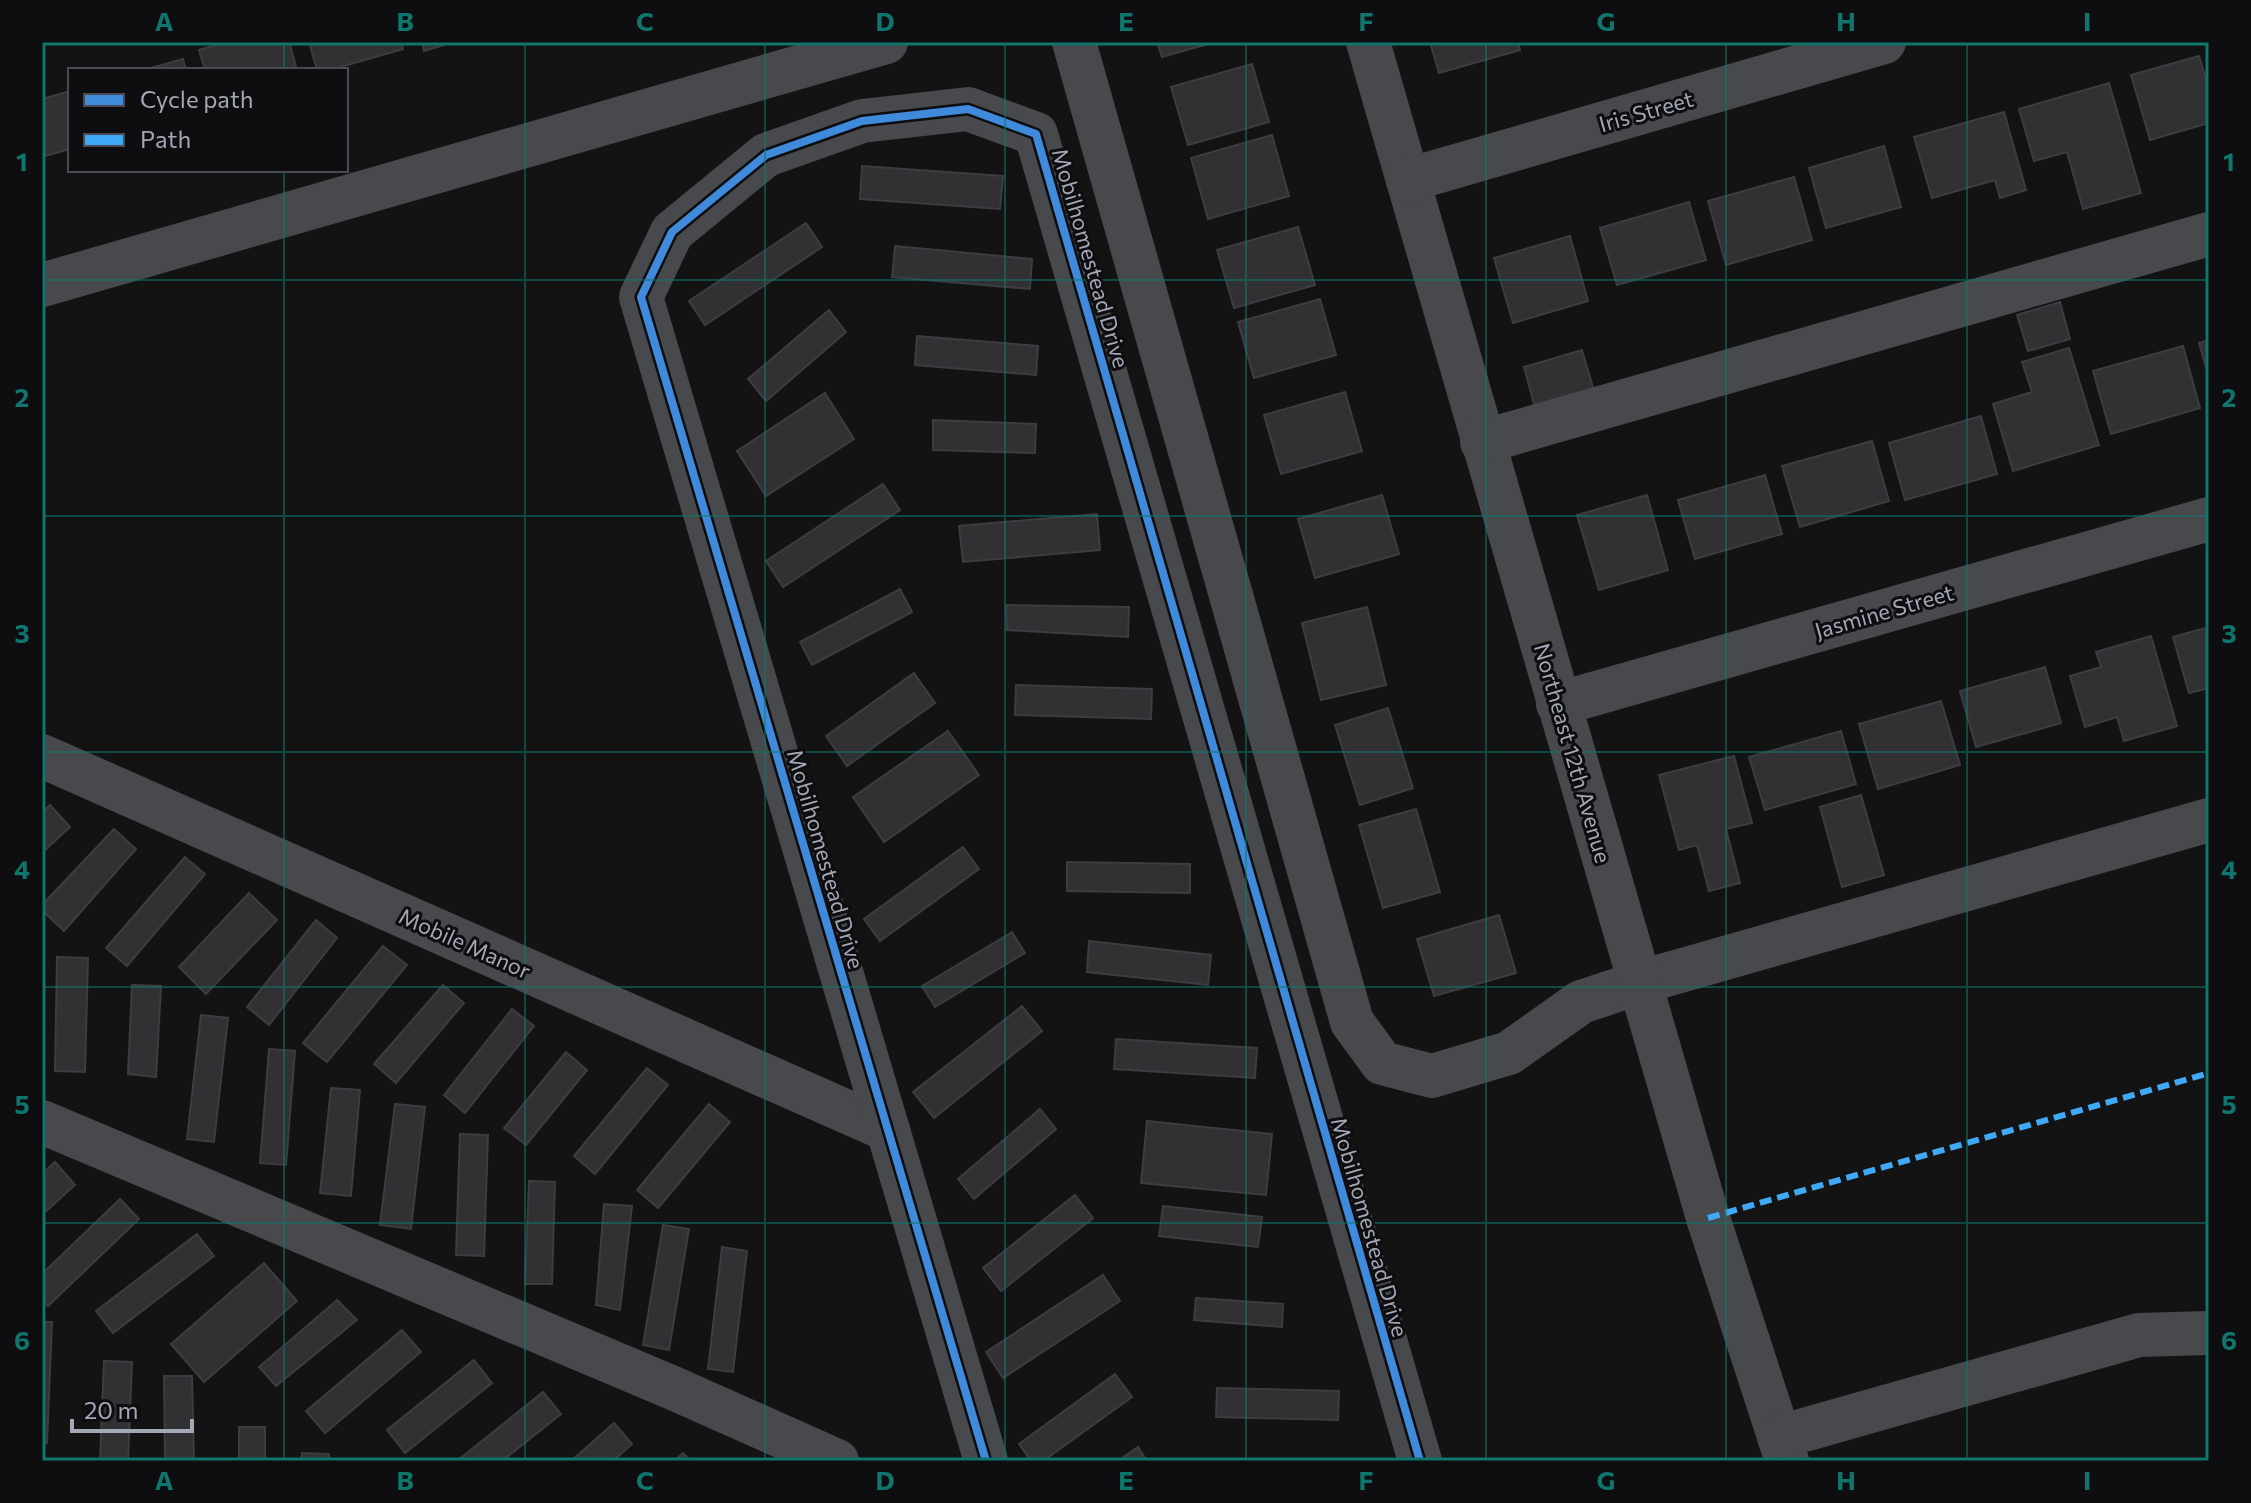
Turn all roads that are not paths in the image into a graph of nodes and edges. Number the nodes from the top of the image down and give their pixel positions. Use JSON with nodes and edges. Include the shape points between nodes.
{"nodes":[{"id":1,"x":886,"y":42,"type":"edge"},
{"id":2,"x":1074,"y":42,"type":"edge"},
{"id":3,"x":1368,"y":42,"type":"edge"},
{"id":4,"x":1884,"y":42,"type":"edge"},
{"id":5,"x":1408,"y":180,"type":"junction"},
{"id":6,"x":2209,"y":234,"type":"edge"},
{"id":7,"x":42,"y":285,"type":"edge"},
{"id":8,"x":1482,"y":442,"type":"junction"},
{"id":9,"x":2209,"y":519,"type":"edge"},
{"id":10,"x":1558,"y":704,"type":"junction"},
{"id":11,"x":42,"y":756,"type":"edge"},
{"id":12,"x":2209,"y":820,"type":"edge"},
{"id":13,"x":1641,"y":982,"type":"junction"},
{"id":14,"x":42,"y":1122,"type":"edge"},
{"id":15,"x":888,"y":1130,"type":"junction"},
{"id":16,"x":2209,"y":1333,"type":"edge"},
{"id":17,"x":1783,"y":1449,"type":"edge"},
{"id":18,"x":837,"y":1461,"type":"edge"},
{"id":19,"x":986,"y":1461,"type":"edge"},
{"id":20,"x":1420,"y":1461,"type":"edge"}],
"edges":[{"from":1,"to":7,"type":"street"},
{"from":2,"to":13,"type":"street","via":[[1352,1022],[1382,1063],[1432,1076],[1509,1053],[1581,1002]]},
{"from":3,"to":5,"type":"street","name":"Northeast 12th Avenue"},
{"from":4,"to":5,"type":"street","name":"Iris Street"},
{"from":5,"to":8,"type":"street","name":"Northeast 12th Avenue"},
{"from":6,"to":8,"type":"street"},
{"from":8,"to":10,"type":"street","name":"Northeast 12th Avenue"},
{"from":9,"to":10,"type":"street","name":"Jasmine Street"},
{"from":10,"to":13,"type":"street","name":"Northeast 12th Avenue"},
{"from":11,"to":15,"type":"street","name":"Mobile Manor"},
{"from":12,"to":13,"type":"street"},
{"from":13,"to":17,"type":"street","name":"Northeast 12th Avenue","via":[[1708,1218]]},
{"from":14,"to":18,"type":"street"},
{"from":15,"to":19,"type":"street","name":"Mobilhomestead Drive"},
{"from":15,"to":20,"type":"street","name":"Mobilhomestead Drive","via":[[641,297],[672,232],[766,155],[862,121],[968,109],[1036,134]]},
{"from":16,"to":17,"type":"street","via":[[2139,1335]]}]}
